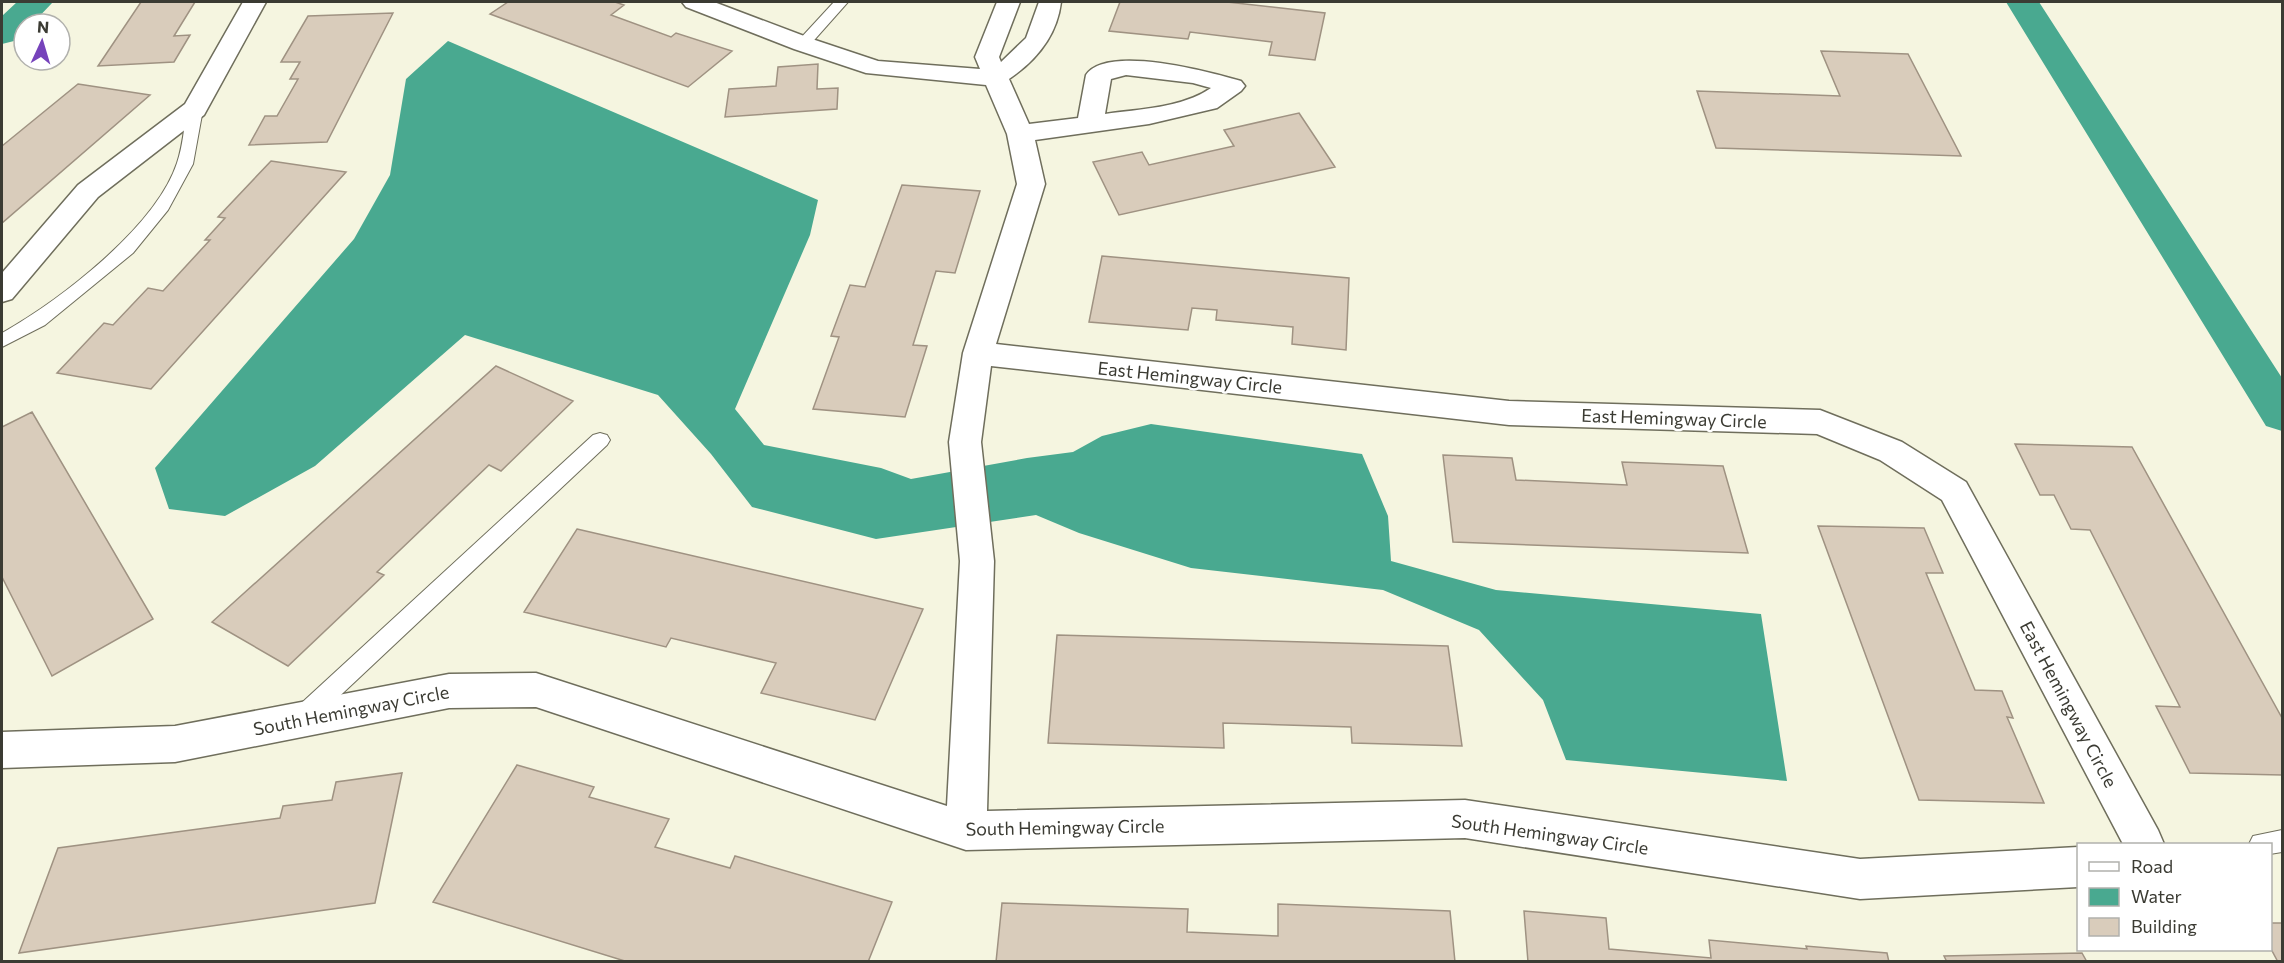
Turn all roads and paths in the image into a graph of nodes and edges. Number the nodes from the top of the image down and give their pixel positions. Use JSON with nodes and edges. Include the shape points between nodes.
{"nodes":[{"id":1,"x":254,"y":2,"type":"edge"},
{"id":2,"x":694,"y":2,"type":"edge"},
{"id":3,"x":841,"y":2,"type":"edge"},
{"id":4,"x":1008,"y":2,"type":"edge"},
{"id":5,"x":1050,"y":2,"type":"edge"},
{"id":6,"x":803,"y":44,"type":"junction"},
{"id":7,"x":994,"y":78,"type":"junction"},
{"id":8,"x":195,"y":109,"type":"junction"},
{"id":9,"x":1090,"y":125,"type":"junction"},
{"id":10,"x":1020,"y":134,"type":"junction"},
{"id":11,"x":2,"y":292,"type":"edge"},
{"id":12,"x":2,"y":341,"type":"edge"},
{"id":13,"x":978,"y":353,"type":"junction"},
{"id":14,"x":600,"y":440,"type":"dead end"},
{"id":15,"x":298,"y":720,"type":"junction"},
{"id":16,"x":2,"y":750,"type":"edge"},
{"id":17,"x":966,"y":831,"type":"junction"},
{"id":18,"x":2143,"y":843,"type":"edge"},
{"id":19,"x":2077,"y":867,"type":"edge"}],
"edges":[{"from":1,"to":8,"type":"street"},
{"from":2,"to":6,"type":"street"},
{"from":3,"to":6,"type":"lane"},
{"from":4,"to":7,"type":"street","via":[[987,57]]},
{"from":5,"to":7,"type":"street","via":[[1045,28],[1021,61]]},
{"from":6,"to":7,"type":"street","via":[[875,68]]},
{"from":7,"to":10,"type":"street"},
{"from":8,"to":11,"type":"street","via":[[88,191]]},
{"from":8,"to":12,"type":"lane","via":[[185,164],[162,206],[127,249],[39,320]]},
{"from":9,"to":9,"type":"street","via":[[1208,102],[1232,86],[1194,76],[1125,67],[1099,75]]},
{"from":9,"to":10,"type":"street"},
{"from":10,"to":13,"type":"street","via":[[1031,184]]},
{"from":13,"to":17,"type":"street","via":[[965,442],[977,561]]},
{"from":13,"to":18,"type":"street","name":"East Hemingway Circle","via":[[1509,413],[1820,422],[1891,451],[1954,491]]},
{"from":14,"to":15,"type":"lane"},
{"from":15,"to":16,"type":"street","name":"South Hemingway Circle","via":[[176,744]]},
{"from":15,"to":17,"type":"street","name":"South Hemingway Circle","via":[[449,691],[537,690]]},
{"from":17,"to":19,"type":"street","name":"South Hemingway Circle","via":[[1465,819],[1860,879]]}]}
